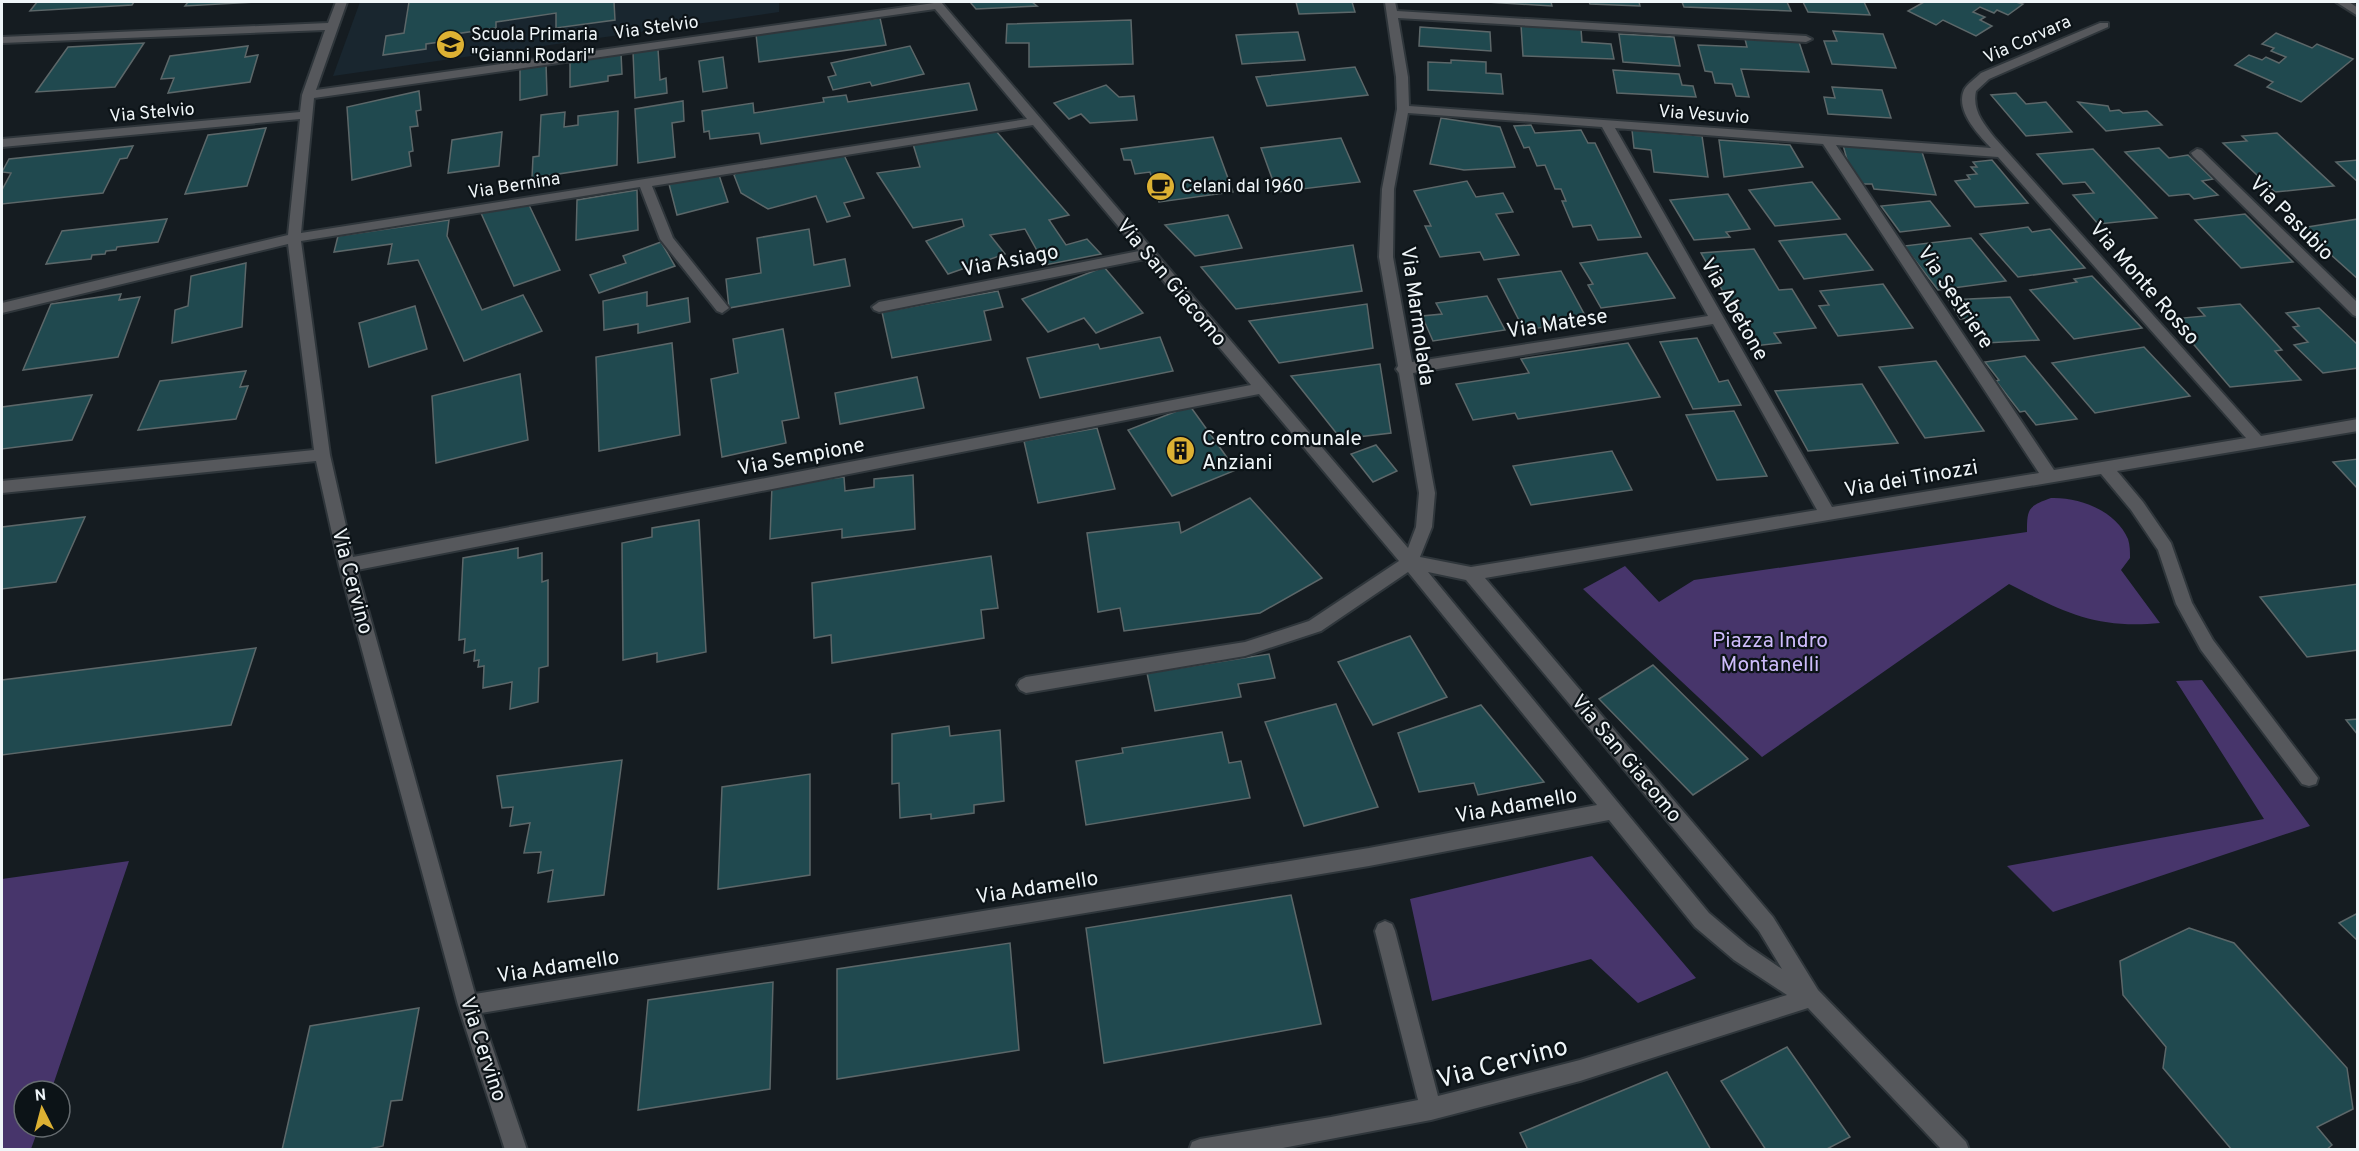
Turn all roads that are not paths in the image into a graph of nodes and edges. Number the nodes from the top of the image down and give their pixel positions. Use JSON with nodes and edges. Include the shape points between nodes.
{"nodes":[{"id":1,"x":341,"y":2,"type":"edge"},
{"id":2,"x":2342,"y":2,"type":"edge"},
{"id":3,"x":936,"y":3,"type":"edge"},
{"id":4,"x":1391,"y":8,"type":"edge"},
{"id":5,"x":2358,"y":14,"type":"edge"},
{"id":6,"x":2104,"y":25,"type":"dead end"},
{"id":7,"x":333,"y":26,"type":"junction"},
{"id":8,"x":1806,"y":39,"type":"dead end"},
{"id":9,"x":2,"y":40,"type":"edge"},
{"id":10,"x":309,"y":95,"type":"junction"},
{"id":11,"x":1403,"y":109,"type":"junction"},
{"id":12,"x":306,"y":116,"type":"junction"},
{"id":13,"x":1036,"y":121,"type":"junction"},
{"id":14,"x":1607,"y":125,"type":"junction"},
{"id":15,"x":1827,"y":140,"type":"junction"},
{"id":16,"x":2,"y":143,"type":"edge"},
{"id":17,"x":2002,"y":153,"type":"junction"},
{"id":18,"x":2197,"y":153,"type":"dead end"},
{"id":19,"x":645,"y":183,"type":"junction"},
{"id":20,"x":294,"y":238,"type":"junction"},
{"id":21,"x":1149,"y":254,"type":"junction"},
{"id":22,"x":879,"y":307,"type":"dead end"},
{"id":23,"x":2,"y":308,"type":"edge"},
{"id":24,"x":722,"y":308,"type":"dead end"},
{"id":25,"x":2358,"y":312,"type":"edge"},
{"id":26,"x":1717,"y":319,"type":"junction"},
{"id":27,"x":1403,"y":369,"type":"junction"},
{"id":28,"x":1262,"y":388,"type":"junction"},
{"id":29,"x":2358,"y":424,"type":"edge"},
{"id":30,"x":2258,"y":441,"type":"junction"},
{"id":31,"x":322,"y":455,"type":"junction"},
{"id":32,"x":2104,"y":467,"type":"junction"},
{"id":33,"x":2050,"y":476,"type":"junction"},
{"id":34,"x":2,"y":488,"type":"edge"},
{"id":35,"x":1828,"y":514,"type":"junction"},
{"id":36,"x":1410,"y":562,"type":"junction"},
{"id":37,"x":347,"y":565,"type":"junction"},
{"id":38,"x":1471,"y":574,"type":"junction"},
{"id":39,"x":1026,"y":685,"type":"dead end"},
{"id":40,"x":2309,"y":778,"type":"dead end"},
{"id":41,"x":1613,"y":811,"type":"junction"},
{"id":42,"x":1385,"y":931,"type":"dead end"},
{"id":43,"x":1811,"y":997,"type":"junction"},
{"id":44,"x":468,"y":1005,"type":"junction"},
{"id":45,"x":1431,"y":1109,"type":"junction"},
{"id":46,"x":516,"y":1149,"type":"edge"},
{"id":47,"x":1200,"y":1149,"type":"edge"},
{"id":48,"x":1958,"y":1149,"type":"edge"}],
"edges":[{"from":1,"to":7,"type":"street","name":"Via Cervino"},
{"from":2,"to":5,"type":"street"},
{"from":3,"to":10,"type":"street","name":"Via Stelvio"},
{"from":3,"to":13,"type":"street","name":"Via San Giacomo"},
{"from":4,"to":8,"type":"street"},
{"from":4,"to":11,"type":"street","name":"Via Marmolada"},
{"from":6,"to":17,"type":"street","name":"Via Corvara","via":[[1994,72],[1970,90],[1970,111]]},
{"from":7,"to":9,"type":"street"},
{"from":7,"to":10,"type":"street","name":"Via Cervino"},
{"from":10,"to":12,"type":"street","name":"Via Cervino"},
{"from":11,"to":14,"type":"street","name":"Via Vesuvio"},
{"from":11,"to":27,"type":"street","name":"Via Marmolada","via":[[1388,189],[1385,239]]},
{"from":12,"to":16,"type":"street","name":"Via Stelvio"},
{"from":12,"to":20,"type":"street","name":"Via Cervino"},
{"from":13,"to":19,"type":"street","name":"Via Bernina"},
{"from":13,"to":21,"type":"street","name":"Via San Giacomo"},
{"from":14,"to":15,"type":"street","name":"Via Vesuvio"},
{"from":14,"to":26,"type":"street","name":"Via Abetone"},
{"from":15,"to":17,"type":"street","name":"Via Vesuvio"},
{"from":15,"to":33,"type":"street","name":"Via Sestriere"},
{"from":17,"to":30,"type":"street","name":"Via Monte Rosso"},
{"from":18,"to":25,"type":"street","name":"Via Pasubio"},
{"from":19,"to":20,"type":"street","name":"Via Bernina"},
{"from":19,"to":24,"type":"street","via":[[667,239]]},
{"from":20,"to":23,"type":"street","name":"Via Bernina"},
{"from":20,"to":31,"type":"street","name":"Via Cervino"},
{"from":21,"to":22,"type":"street","name":"Via Asiago"},
{"from":21,"to":28,"type":"street","name":"Via San Giacomo"},
{"from":26,"to":27,"type":"street","name":"Via Matese"},
{"from":26,"to":35,"type":"street","name":"Via Abetone"},
{"from":27,"to":36,"type":"street","name":"Via Marmolada","via":[[1427,493],[1424,527]]},
{"from":28,"to":36,"type":"street","name":"Via San Giacomo"},
{"from":28,"to":37,"type":"street","name":"Via Sempione"},
{"from":29,"to":30,"type":"street","name":"Via dei Tinozzi"},
{"from":30,"to":32,"type":"street","name":"Via dei Tinozzi"},
{"from":31,"to":34,"type":"street"},
{"from":31,"to":37,"type":"street","name":"Via Cervino"},
{"from":32,"to":33,"type":"street","name":"Via dei Tinozzi"},
{"from":32,"to":40,"type":"street","via":[[2165,548],[2184,604],[2207,645]]},
{"from":33,"to":35,"type":"street","name":"Via dei Tinozzi"},
{"from":35,"to":38,"type":"street","name":"Via dei Tinozzi"},
{"from":36,"to":38,"type":"street"},
{"from":36,"to":39,"type":"street","via":[[1324,621],[1270,642]]},
{"from":36,"to":41,"type":"street","name":"Via San Giacomo"},
{"from":37,"to":44,"type":"street","name":"Via Cervino"},
{"from":38,"to":43,"type":"street","name":"Via San Giacomo","via":[[1766,924]]},
{"from":41,"to":43,"type":"street","name":"Via San Giacomo","via":[[1680,895],[1726,943]]},
{"from":41,"to":44,"type":"street","name":"Via Adamello","via":[[1368,857]]},
{"from":42,"to":45,"type":"street"},
{"from":43,"to":45,"type":"street","name":"Via Cervino","via":[[1549,1079]]},
{"from":43,"to":48,"type":"street","name":"Via San Giacomo"},
{"from":44,"to":46,"type":"street","name":"Via Cervino"},
{"from":45,"to":47,"type":"street","name":"Via Cervino"}]}
